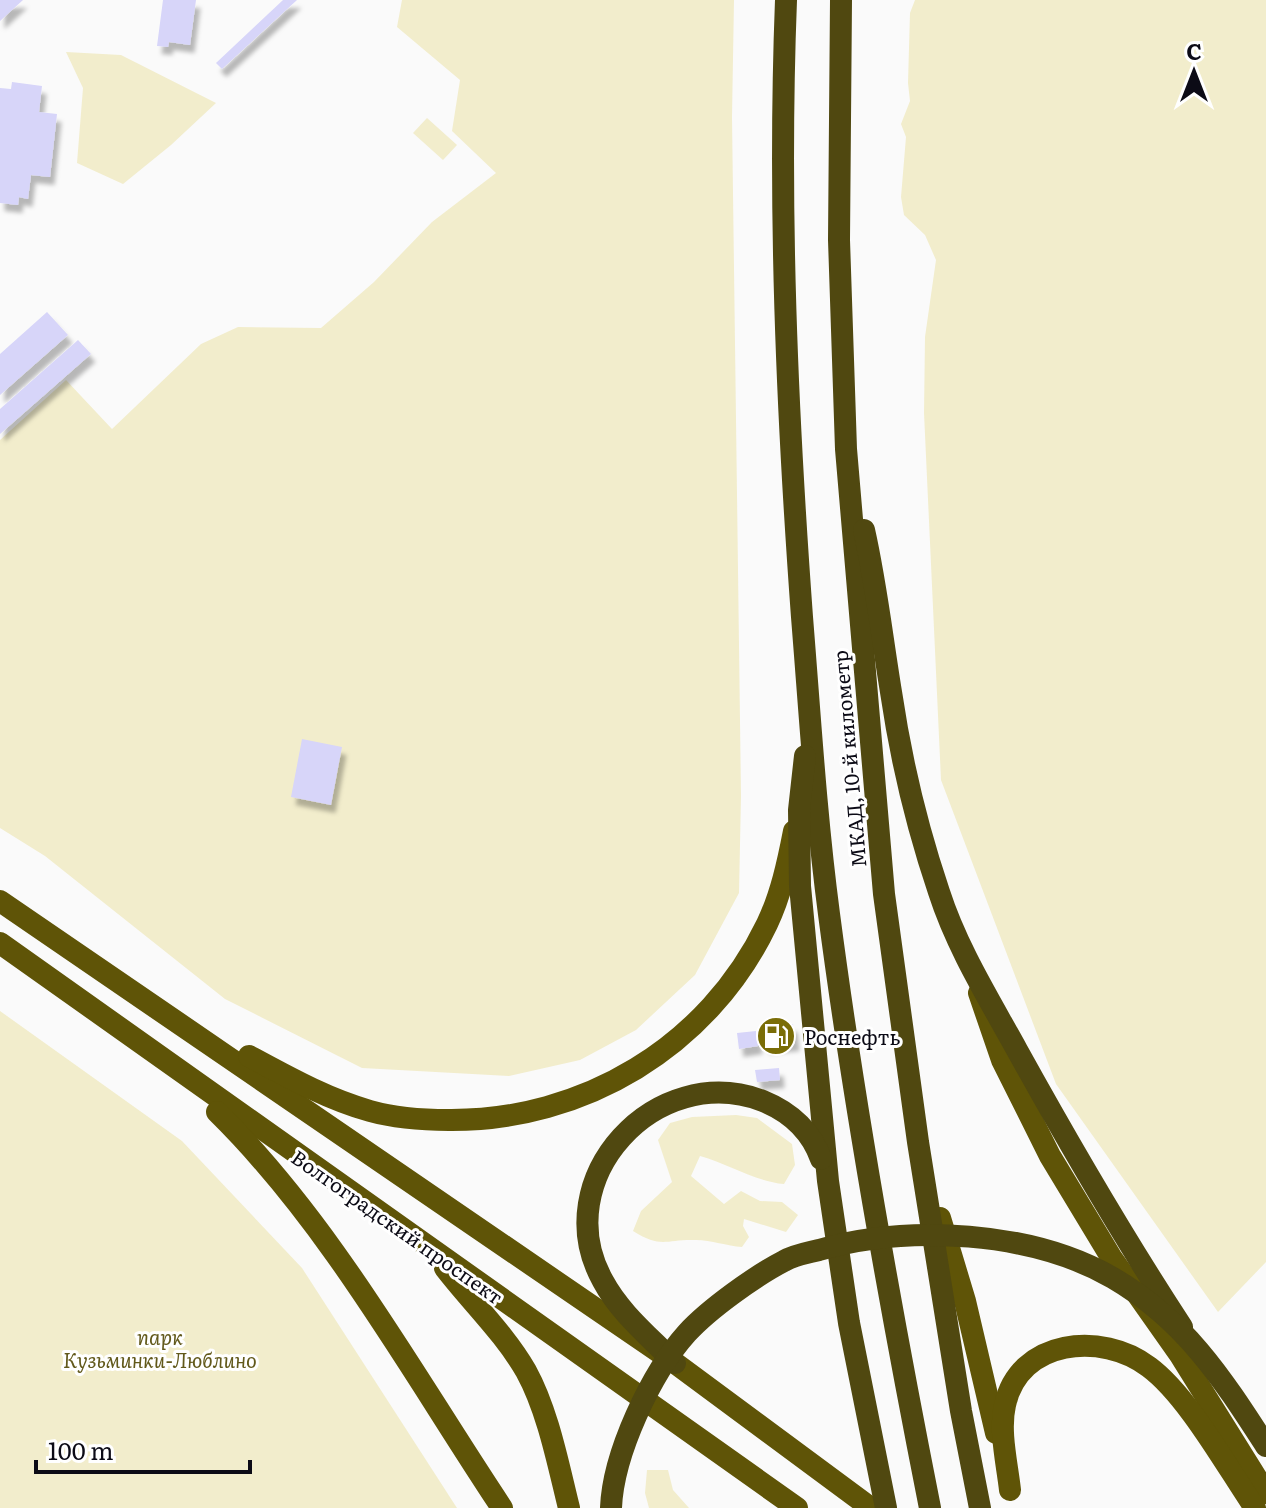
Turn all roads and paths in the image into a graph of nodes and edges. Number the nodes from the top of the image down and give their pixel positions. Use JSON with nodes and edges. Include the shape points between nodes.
{"nodes":[{"id":1,"x":786,"y":0,"type":"edge"},
{"id":2,"x":841,"y":0,"type":"edge"},
{"id":3,"x":846,"y":449,"type":"junction"},
{"id":4,"x":807,"y":679,"type":"junction"},
{"id":5,"x":799,"y":810,"type":"junction"},
{"id":6,"x":0,"y":901,"type":"edge"},
{"id":7,"x":0,"y":943,"type":"edge"},
{"id":8,"x":967,"y":960,"type":"junction"},
{"id":9,"x":162,"y":1011,"type":"junction"},
{"id":10,"x":168,"y":1063,"type":"junction"},
{"id":11,"x":918,"y":1142,"type":"junction"},
{"id":12,"x":828,"y":1181,"type":"junction"},
{"id":13,"x":431,"y":1250,"type":"junction"},
{"id":14,"x":675,"y":1363,"type":"junction"},
{"id":15,"x":1266,"y":1446,"type":"edge"},
{"id":16,"x":1266,"y":1455,"type":"edge"},
{"id":17,"x":1266,"y":1493,"type":"edge"},
{"id":18,"x":1012,"y":1499,"type":"edge"},
{"id":19,"x":866,"y":1504,"type":"edge"},
{"id":20,"x":502,"y":1508,"type":"edge"},
{"id":21,"x":569,"y":1508,"type":"edge"},
{"id":22,"x":611,"y":1508,"type":"edge"},
{"id":23,"x":797,"y":1508,"type":"edge"},
{"id":24,"x":886,"y":1508,"type":"edge"},
{"id":25,"x":930,"y":1508,"type":"edge"},
{"id":26,"x":980,"y":1508,"type":"edge"},
{"id":27,"x":1255,"y":1508,"type":"edge"}],
"edges":[{"from":1,"to":4,"type":"highway","name":"МКАД, 10-й километр","via":[[783,240],[790,452]]},
{"from":2,"to":3,"type":"highway","name":"МКАД, 10-й километр","via":[[839,240]]},
{"from":3,"to":8,"type":"highway","via":[[875,580],[908,788],[939,895]]},
{"from":3,"to":11,"type":"highway","name":"МКАД, 10-й километр","via":[[884,894]]},
{"from":4,"to":5,"type":"highway"},
{"from":4,"to":25,"type":"highway","name":"МКАД, 10-й километр","via":[[828,911],[867,1172]]},
{"from":5,"to":9,"type":"main road","via":[[767,924],[705,1016],[669,1048],[585,1096],[526,1114],[478,1120],[424,1120],[373,1112],[325,1096]]},
{"from":5,"to":12,"type":"highway","via":[[804,947]]},
{"from":6,"to":9,"type":"main road"},
{"from":7,"to":10,"type":"main road","name":"Волгоградский проспект"},
{"from":8,"to":16,"type":"highway","via":[[1131,1250]]},
{"from":8,"to":17,"type":"main road","via":[[1002,1060],[1050,1156]]},
{"from":9,"to":14,"type":"main road"},
{"from":10,"to":13,"type":"main road","name":"Волгоградский проспект"},
{"from":10,"to":20,"type":"main road","via":[[241,1135],[288,1191],[358,1287]]},
{"from":11,"to":18,"type":"main road","via":[[965,1301]]},
{"from":11,"to":26,"type":"highway","name":"МКАД, 10-й километр"},
{"from":12,"to":14,"type":"highway","via":[[808,1133],[778,1107],[747,1095],[682,1097],[653,1110],[624,1134],[591,1188],[591,1252],[621,1308]]},
{"from":12,"to":24,"type":"highway","via":[[849,1323]]},
{"from":13,"to":21,"type":"main road","via":[[500,1332],[527,1374]]},
{"from":13,"to":23,"type":"main road","name":"Волгоградский проспект"},
{"from":14,"to":19,"type":"main road"},
{"from":15,"to":22,"type":"highway","bridge":true,"via":[[1198,1347],[1158,1308],[1112,1277],[1061,1254],[1006,1241],[902,1236],[844,1243],[786,1260],[687,1333],[648,1390],[625,1442]]},
{"from":18,"to":27,"type":"main road","via":[[1003,1418],[1010,1386],[1035,1360],[1075,1345],[1120,1351],[1149,1366],[1178,1395]]}]}
